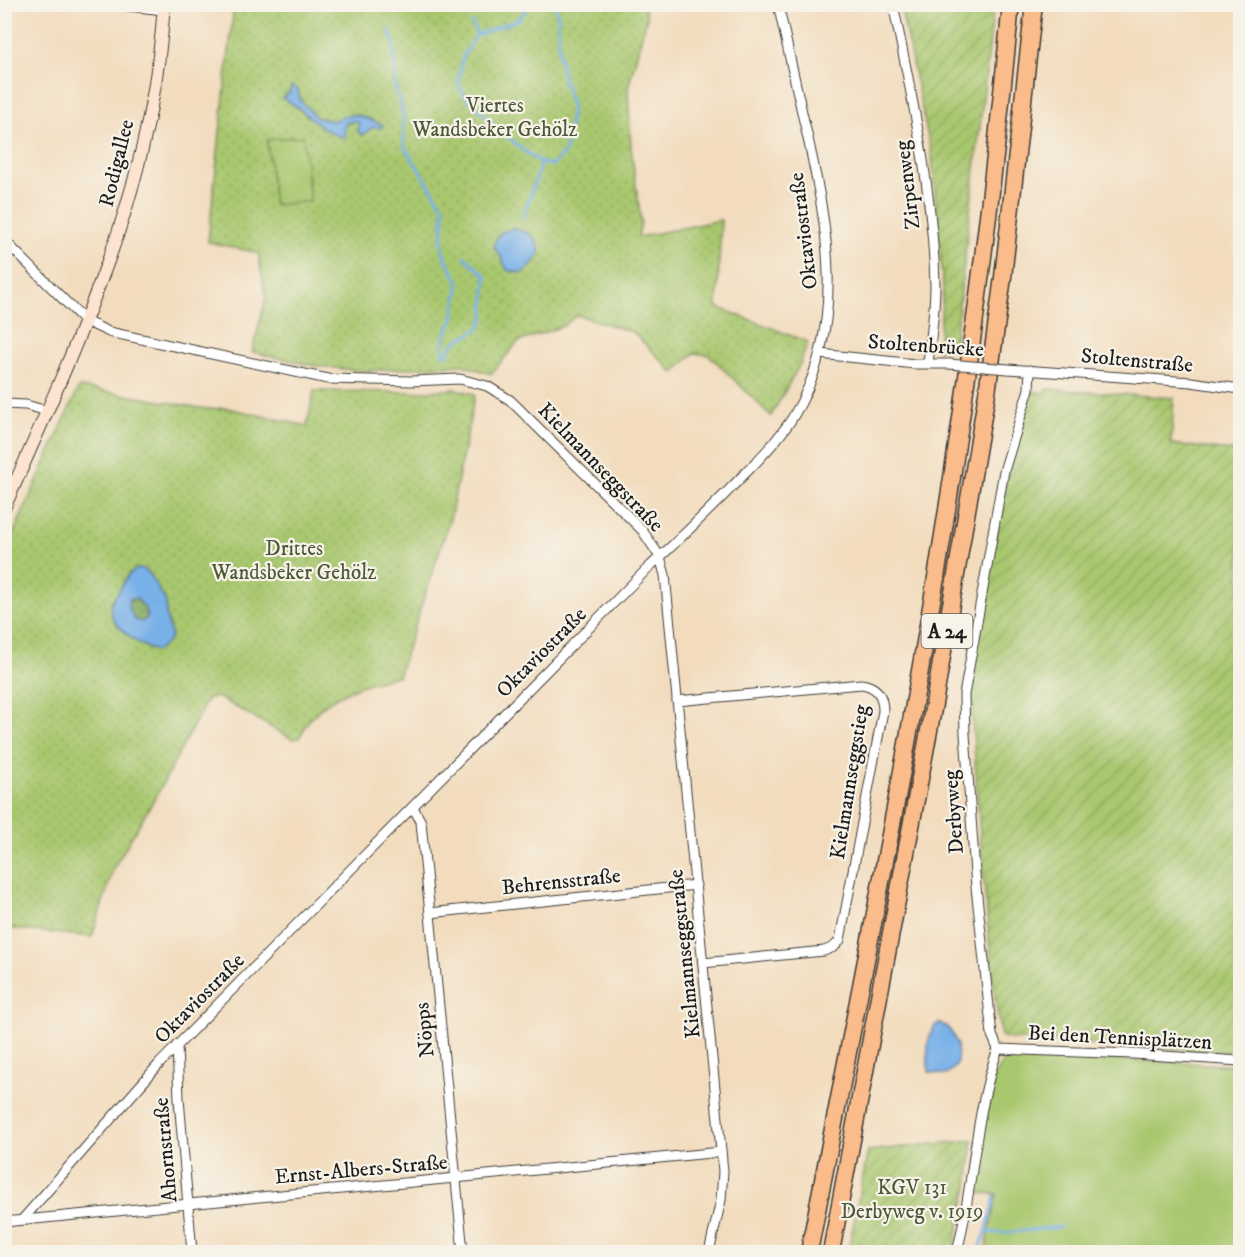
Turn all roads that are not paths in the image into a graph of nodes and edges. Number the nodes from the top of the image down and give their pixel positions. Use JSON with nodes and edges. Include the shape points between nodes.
{"nodes":[{"id":1,"x":111,"y":4,"type":"edge"},
{"id":2,"x":778,"y":4,"type":"edge"},
{"id":3,"x":893,"y":4,"type":"edge"},
{"id":4,"x":1011,"y":4,"type":"edge"},
{"id":5,"x":1034,"y":4,"type":"edge"},
{"id":6,"x":164,"y":7,"type":"edge"},
{"id":7,"x":4,"y":240,"type":"edge"},
{"id":8,"x":84,"y":321,"type":"junction"},
{"id":9,"x":820,"y":354,"type":"junction"},
{"id":10,"x":928,"y":363,"type":"junction"},
{"id":11,"x":1030,"y":370,"type":"junction"},
{"id":12,"x":1240,"y":389,"type":"edge"},
{"id":13,"x":4,"y":404,"type":"edge"},
{"id":14,"x":47,"y":411,"type":"junction"},
{"id":15,"x":4,"y":508,"type":"edge"},
{"id":16,"x":660,"y":557,"type":"junction"},
{"id":17,"x":677,"y":701,"type":"junction"},
{"id":18,"x":413,"y":807,"type":"junction"},
{"id":19,"x":696,"y":885,"type":"junction"},
{"id":20,"x":430,"y":913,"type":"junction"},
{"id":21,"x":703,"y":963,"type":"junction"},
{"id":22,"x":177,"y":1045,"type":"junction"},
{"id":23,"x":998,"y":1049,"type":"junction"},
{"id":24,"x":1240,"y":1061,"type":"edge"},
{"id":25,"x":721,"y":1152,"type":"junction"},
{"id":26,"x":456,"y":1178,"type":"junction"},
{"id":27,"x":188,"y":1204,"type":"junction"},
{"id":28,"x":22,"y":1220,"type":"junction"},
{"id":29,"x":4,"y":1222,"type":"edge"},
{"id":30,"x":192,"y":1252,"type":"edge"},
{"id":31,"x":463,"y":1252,"type":"edge"},
{"id":32,"x":709,"y":1252,"type":"edge"},
{"id":33,"x":809,"y":1252,"type":"edge"},
{"id":34,"x":831,"y":1252,"type":"edge"},
{"id":35,"x":957,"y":1252,"type":"edge"}],
"edges":[{"from":1,"to":6,"type":"street","name":"Rodigallee"},
{"from":2,"to":9,"type":"street","name":"Oktaviostraße","via":[[816,177],[829,266],[828,311]]},
{"from":3,"to":10,"type":"street","name":"Zirpenweg","via":[[926,182],[935,286]]},
{"from":4,"to":33,"type":"highway","number":"A 24","via":[[981,272],[953,472],[873,922]]},
{"from":5,"to":34,"type":"highway","number":"A 24","via":[[987,393],[934,704]]},
{"from":6,"to":8,"type":"main road","name":"Rodigallee","via":[[155,79],[136,170],[118,235]]},
{"from":7,"to":8,"type":"street","name":"Kielmannseggstraße"},
{"from":8,"to":14,"type":"main road","name":"Rodigallee"},
{"from":8,"to":16,"type":"street","name":"Kielmannseggstraße","via":[[109,332],[328,379],[460,379],[487,386],[510,400],[642,530]]},
{"from":9,"to":10,"type":"street","name":"Stoltenbrücke"},
{"from":9,"to":16,"type":"street","name":"Oktaviostraße","via":[[799,405],[773,443]]},
{"from":10,"to":11,"type":"street","name":"Stoltenbrücke","bridge":true},
{"from":11,"to":12,"type":"street","name":"Stoltenstraße"},
{"from":11,"to":23,"type":"street","name":"Derbyweg","via":[[1029,389],[1004,471],[964,695],[976,887],[992,1035]]},
{"from":13,"to":14,"type":"street"},
{"from":14,"to":15,"type":"main road","name":"Rodigallee"},
{"from":16,"to":17,"type":"street","name":"Kielmannseggstraße"},
{"from":16,"to":18,"type":"street","name":"Oktaviostraße"},
{"from":17,"to":19,"type":"street","name":"Kielmannseggstraße"},
{"from":17,"to":21,"type":"street","name":"Kielmannseggstieg","via":[[861,684],[876,689],[883,702],[840,940],[824,951]]},
{"from":18,"to":20,"type":"street","name":"Nöpps","via":[[421,822]]},
{"from":18,"to":22,"type":"street","name":"Oktaviostraße"},
{"from":19,"to":20,"type":"street","name":"Behrensstraße"},
{"from":19,"to":21,"type":"street","name":"Kielmannseggstraße"},
{"from":20,"to":26,"type":"street","name":"Nöpps"},
{"from":21,"to":25,"type":"street","name":"Kielmannseggstraße"},
{"from":22,"to":27,"type":"street","name":"Ahornstraße"},
{"from":22,"to":28,"type":"street","name":"Oktaviostraße"},
{"from":23,"to":24,"type":"street","name":"Bei den Tennisplätzen"},
{"from":23,"to":35,"type":"street","via":[[985,1090]]},
{"from":25,"to":26,"type":"street","name":"Ernst-Albers-Straße"},
{"from":25,"to":32,"type":"street","name":"Kielmannseggstraße","via":[[721,1200]]},
{"from":26,"to":27,"type":"street","name":"Ernst-Albers-Straße"},
{"from":26,"to":31,"type":"street","name":"Nöpps"},
{"from":27,"to":28,"type":"street","name":"Ernst-Albers-Straße"},
{"from":27,"to":30,"type":"street","name":"Ahornstraße"},
{"from":28,"to":29,"type":"street","name":"Ernst-Albers-Straße"}]}
